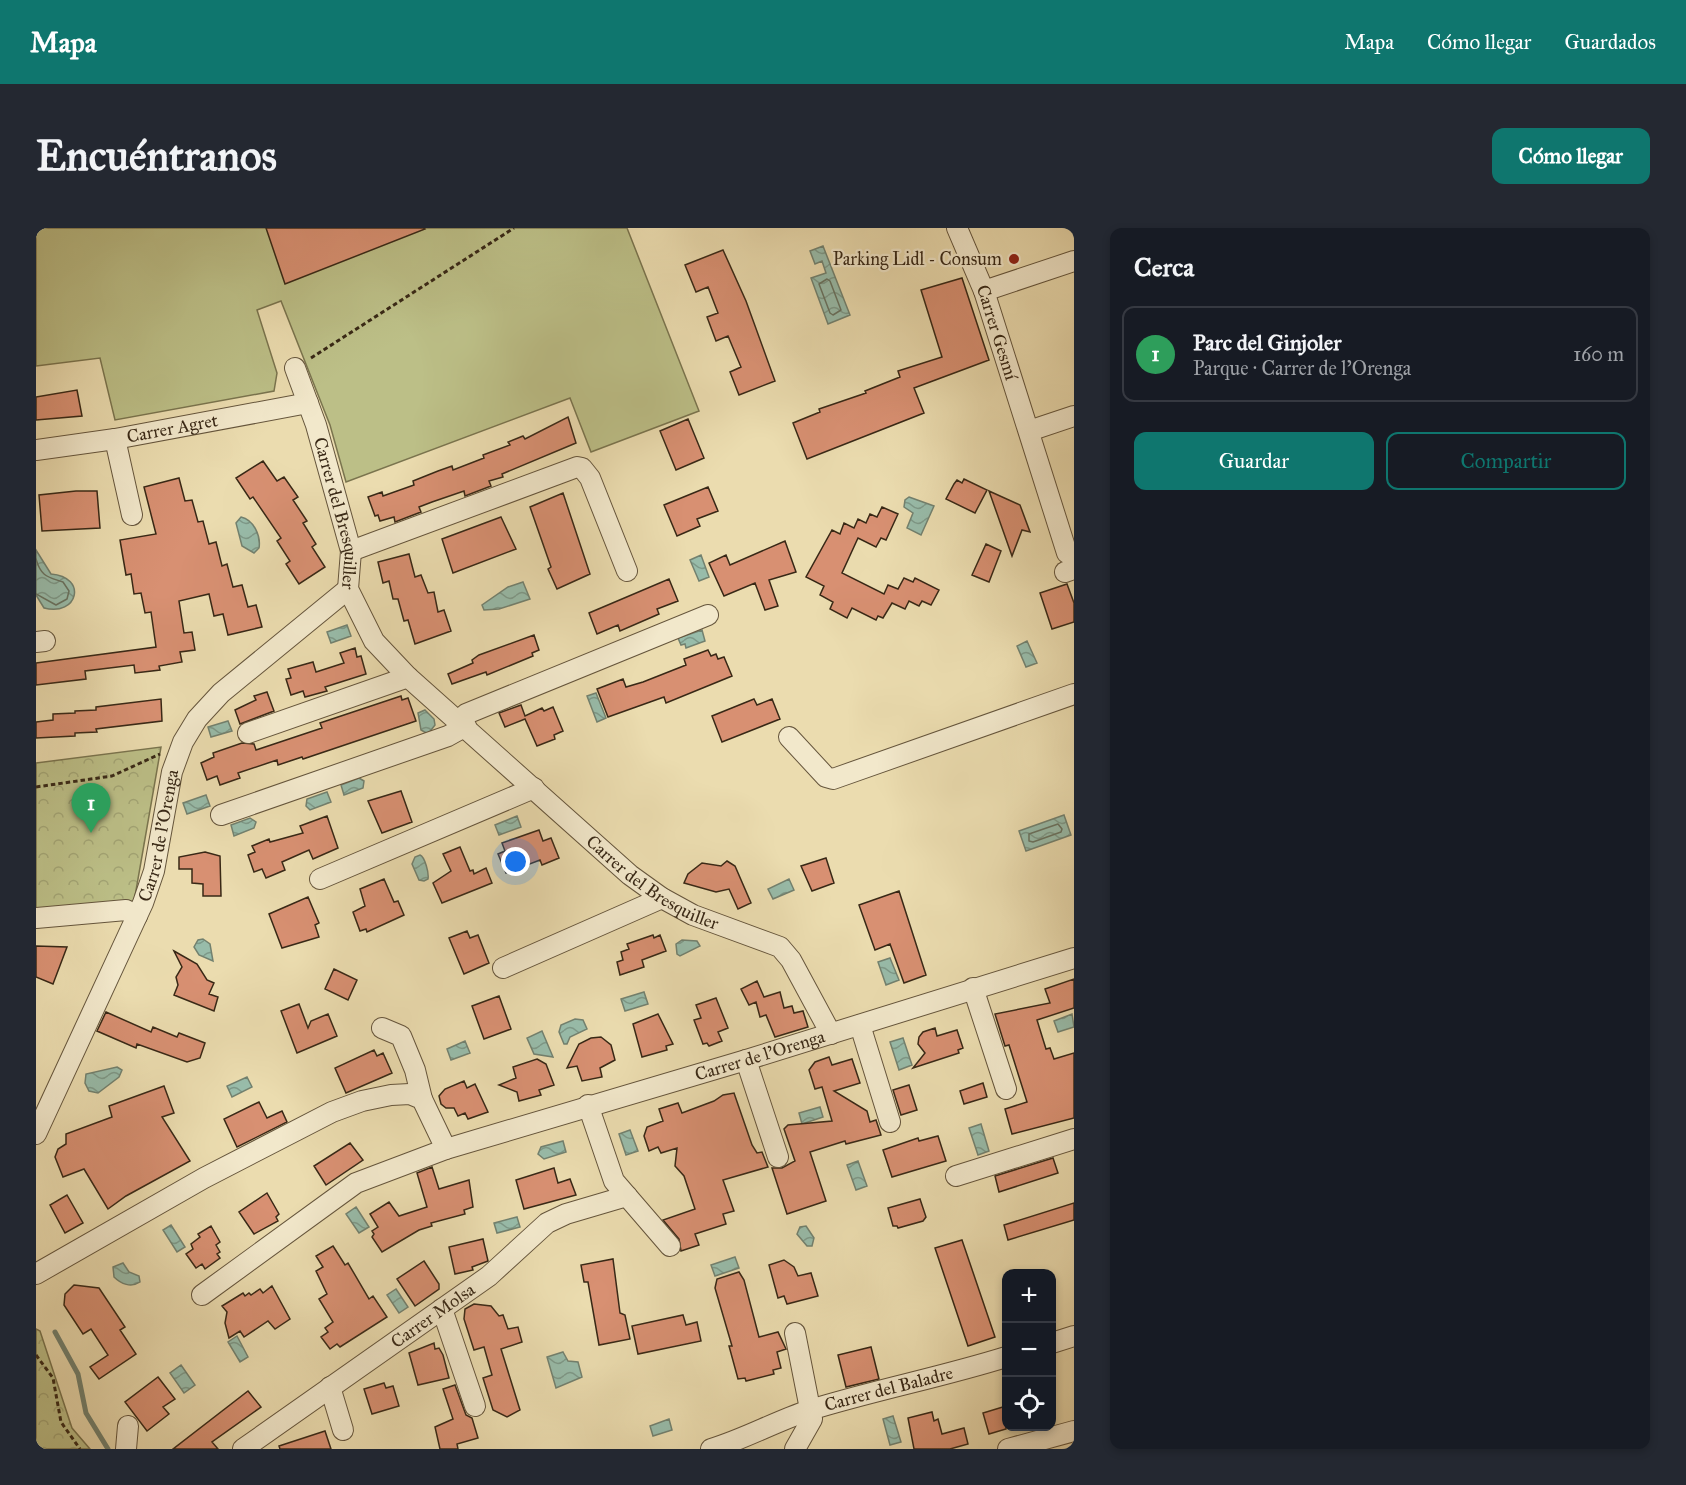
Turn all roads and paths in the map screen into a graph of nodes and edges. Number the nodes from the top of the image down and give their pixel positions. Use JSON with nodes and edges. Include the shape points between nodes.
{"nodes":[{"id":1,"x":514,"y":228,"type":"edge"},
{"id":2,"x":957,"y":228,"type":"edge"},
{"id":3,"x":1074,"y":261,"type":"edge"},
{"id":4,"x":984,"y":291,"type":"junction"},
{"id":5,"x":295,"y":368,"type":"joint"},
{"id":6,"x":308,"y":403,"type":"junction"},
{"id":7,"x":1074,"y":416,"type":"edge"},
{"id":8,"x":1029,"y":430,"type":"junction"},
{"id":9,"x":115,"y":439,"type":"junction"},
{"id":10,"x":36,"y":450,"type":"edge"},
{"id":11,"x":132,"y":515,"type":"dead end"},
{"id":12,"x":351,"y":551,"type":"junction"},
{"id":13,"x":1071,"y":566,"type":"edge"},
{"id":14,"x":627,"y":571,"type":"dead end"},
{"id":15,"x":348,"y":589,"type":"junction"},
{"id":16,"x":708,"y":615,"type":"dead end"},
{"id":17,"x":408,"y":677,"type":"junction"},
{"id":18,"x":1074,"y":694,"type":"edge"},
{"id":19,"x":463,"y":723,"type":"junction"},
{"id":20,"x":248,"y":733,"type":"dead end"},
{"id":21,"x":789,"y":737,"type":"dead end"},
{"id":22,"x":179,"y":750,"type":"junction"},
{"id":23,"x":36,"y":787,"type":"edge"},
{"id":24,"x":534,"y":788,"type":"junction"},
{"id":25,"x":221,"y":815,"type":"dead end"},
{"id":26,"x":320,"y":879,"type":"dead end"},
{"id":27,"x":662,"y":898,"type":"junction"},
{"id":28,"x":137,"y":916,"type":"junction"},
{"id":29,"x":36,"y":918,"type":"edge"},
{"id":30,"x":1074,"y":958,"type":"edge"},
{"id":31,"x":503,"y":968,"type":"dead end"},
{"id":32,"x":973,"y":988,"type":"junction"},
{"id":33,"x":860,"y":1025,"type":"junction"},
{"id":34,"x":382,"y":1028,"type":"dead end"},
{"id":35,"x":831,"y":1034,"type":"junction"},
{"id":36,"x":746,"y":1060,"type":"junction"},
{"id":37,"x":1006,"y":1089,"type":"dead end"},
{"id":38,"x":422,"y":1099,"type":"junction"},
{"id":39,"x":588,"y":1105,"type":"junction"},
{"id":40,"x":890,"y":1122,"type":"dead end"},
{"id":41,"x":36,"y":1134,"type":"edge"},
{"id":42,"x":1074,"y":1139,"type":"edge"},
{"id":43,"x":446,"y":1149,"type":"junction"},
{"id":44,"x":778,"y":1157,"type":"dead end"},
{"id":45,"x":956,"y":1176,"type":"dead end"},
{"id":46,"x":627,"y":1196,"type":"junction"},
{"id":47,"x":670,"y":1246,"type":"dead end"},
{"id":48,"x":36,"y":1274,"type":"edge"},
{"id":49,"x":202,"y":1295,"type":"dead end"},
{"id":50,"x":442,"y":1309,"type":"junction"},
{"id":51,"x":795,"y":1333,"type":"dead end"},
{"id":52,"x":1074,"y":1336,"type":"edge"},
{"id":53,"x":1056,"y":1342,"type":"edge"},
{"id":54,"x":36,"y":1355,"type":"edge"},
{"id":55,"x":1002,"y":1358,"type":"edge"},
{"id":56,"x":330,"y":1387,"type":"junction"},
{"id":57,"x":475,"y":1406,"type":"dead end"},
{"id":58,"x":812,"y":1410,"type":"junction"},
{"id":59,"x":128,"y":1426,"type":"dead end"},
{"id":60,"x":343,"y":1431,"type":"dead end"},
{"id":61,"x":1074,"y":1431,"type":"edge"},
{"id":62,"x":126,"y":1448,"type":"edge"},
{"id":63,"x":81,"y":1449,"type":"edge"},
{"id":64,"x":243,"y":1449,"type":"edge"},
{"id":65,"x":711,"y":1449,"type":"edge"},
{"id":66,"x":795,"y":1449,"type":"edge"},
{"id":67,"x":1008,"y":1449,"type":"edge"}],
"edges":[{"from":1,"to":5,"type":"path"},
{"from":2,"to":4,"type":"street"},
{"from":3,"to":4,"type":"street","name":"Carrer Gesmí"},
{"from":4,"to":8,"type":"street","name":"Carrer Gesmí"},
{"from":5,"to":6,"type":"street","name":"Carrer del Bresquiller"},
{"from":6,"to":9,"type":"street","name":"Carrer Agret"},
{"from":6,"to":12,"type":"street","name":"Carrer del Bresquiller"},
{"from":7,"to":8,"type":"street"},
{"from":8,"to":13,"type":"street","name":"Carrer Gesmí"},
{"from":9,"to":10,"type":"street","name":"Carrer Agret"},
{"from":9,"to":11,"type":"street"},
{"from":12,"to":14,"type":"street","via":[[577,467],[590,478]]},
{"from":12,"to":15,"type":"street","name":"Carrer del Bresquiller"},
{"from":15,"to":17,"type":"street","name":"Carrer del Bresquiller","via":[[374,641]]},
{"from":15,"to":22,"type":"street","name":"Carrer de l'Orenga","via":[[221,693],[197,719]]},
{"from":16,"to":19,"type":"street","via":[[466,714]]},
{"from":17,"to":19,"type":"street","name":"Carrer del Bresquiller"},
{"from":17,"to":20,"type":"street"},
{"from":18,"to":21,"type":"street","via":[[833,779],[826,777]]},
{"from":19,"to":24,"type":"street","name":"Carrer del Bresquiller"},
{"from":19,"to":25,"type":"street","via":[[448,736]]},
{"from":22,"to":23,"type":"path","via":[[160,754],[112,776]]},
{"from":22,"to":28,"type":"street","name":"Carrer de l'Orenga","via":[[154,871]]},
{"from":24,"to":26,"type":"street"},
{"from":24,"to":27,"type":"street","name":"Carrer del Bresquiller","via":[[630,875]]},
{"from":27,"to":31,"type":"street"},
{"from":27,"to":35,"type":"street","name":"Carrer del Bresquiller","via":[[708,922],[780,947]]},
{"from":28,"to":29,"type":"street","via":[[126,910]]},
{"from":28,"to":41,"type":"street","name":"Carrer de l'Orenga"},
{"from":30,"to":32,"type":"street","name":"Carrer de l'Orenga"},
{"from":32,"to":33,"type":"street","name":"Carrer de l'Orenga"},
{"from":32,"to":37,"type":"street"},
{"from":33,"to":35,"type":"street","name":"Carrer de l'Orenga"},
{"from":33,"to":40,"type":"street"},
{"from":34,"to":38,"type":"street","via":[[401,1035]]},
{"from":35,"to":36,"type":"street","name":"Carrer de l'Orenga"},
{"from":36,"to":39,"type":"street","name":"Carrer de l'Orenga"},
{"from":36,"to":44,"type":"street"},
{"from":38,"to":43,"type":"street"},
{"from":38,"to":48,"type":"street","via":[[410,1094],[391,1095],[332,1112],[204,1178]]},
{"from":39,"to":43,"type":"street","name":"Carrer de l'Orenga"},
{"from":39,"to":46,"type":"street","via":[[610,1172]]},
{"from":42,"to":45,"type":"street"},
{"from":43,"to":49,"type":"street","name":"Carrer de l'Orenga","via":[[356,1183]]},
{"from":46,"to":47,"type":"street"},
{"from":46,"to":50,"type":"street","name":"Carrer Molsa","via":[[547,1222],[502,1266]]},
{"from":50,"to":56,"type":"street","name":"Carrer Molsa"},
{"from":50,"to":57,"type":"street"},
{"from":51,"to":58,"type":"street"},
{"from":52,"to":53,"type":"street"},
{"from":54,"to":63,"type":"path","via":[[53,1378],[61,1422]]},
{"from":55,"to":58,"type":"street","name":"Carrer del Baladre"},
{"from":56,"to":60,"type":"street"},
{"from":56,"to":64,"type":"street","name":"Carrer Molsa"},
{"from":58,"to":65,"type":"street"},
{"from":58,"to":66,"type":"street","name":"Carrer del Baladre","via":[[810,1425]]},
{"from":59,"to":62,"type":"street"},
{"from":61,"to":67,"type":"street"}]}
